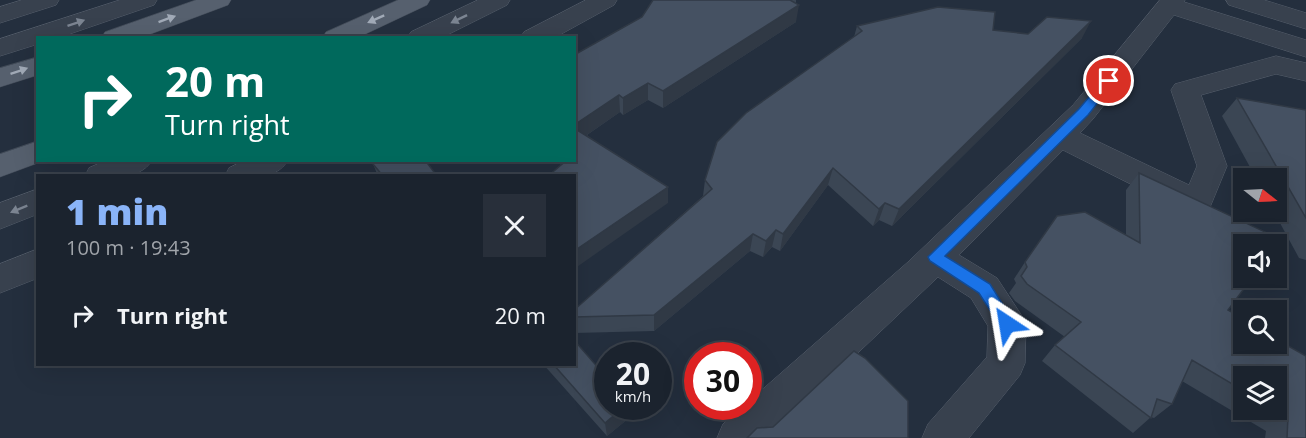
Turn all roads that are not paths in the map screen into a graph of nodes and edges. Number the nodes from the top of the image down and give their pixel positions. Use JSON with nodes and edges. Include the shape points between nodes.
{"nodes":[{"id":1,"x":47,"y":0,"type":"edge"},
{"id":2,"x":145,"y":0,"type":"edge"},
{"id":3,"x":219,"y":0,"type":"edge"},
{"id":4,"x":418,"y":0,"type":"edge"},
{"id":5,"x":498,"y":0,"type":"edge"},
{"id":6,"x":604,"y":0,"type":"edge"},
{"id":7,"x":1238,"y":0,"type":"edge"},
{"id":8,"x":1173,"y":2,"type":"edge"},
{"id":9,"x":0,"y":15,"type":"edge"},
{"id":10,"x":1306,"y":21,"type":"edge"},
{"id":11,"x":36,"y":36,"type":"edge"},
{"id":12,"x":36,"y":36,"type":"edge"},
{"id":13,"x":120,"y":36,"type":"edge"},
{"id":14,"x":339,"y":36,"type":"edge"},
{"id":15,"x":424,"y":36,"type":"edge"},
{"id":16,"x":537,"y":36,"type":"edge"},
{"id":17,"x":1306,"y":40,"type":"edge"},
{"id":18,"x":0,"y":48,"type":"edge"},
{"id":19,"x":1306,"y":49,"type":"edge"},
{"id":20,"x":36,"y":65,"type":"edge"},
{"id":21,"x":1306,"y":72,"type":"edge"},
{"id":22,"x":0,"y":78,"type":"edge"},
{"id":23,"x":1059,"y":135,"type":"junction"},
{"id":24,"x":36,"y":153,"type":"edge"},
{"id":25,"x":132,"y":162,"type":"edge"},
{"id":26,"x":269,"y":162,"type":"edge"},
{"id":27,"x":0,"y":166,"type":"edge"},
{"id":28,"x":105,"y":174,"type":"edge"},
{"id":29,"x":244,"y":174,"type":"edge"},
{"id":30,"x":36,"y":202,"type":"edge"},
{"id":31,"x":0,"y":216,"type":"edge"},
{"id":32,"x":935,"y":257,"type":"junction"},
{"id":33,"x":36,"y":264,"type":"edge"},
{"id":34,"x":0,"y":279,"type":"edge"},
{"id":35,"x":738,"y":438,"type":"edge"},
{"id":36,"x":943,"y":438,"type":"edge"}],
"edges":[{"from":1,"to":9,"type":"street"},
{"from":12,"to":2,"type":"street","one_way":true},
{"from":13,"to":3,"type":"main road","one_way":true},
{"from":4,"to":14,"type":"main road","one_way":true},
{"from":5,"to":15,"type":"street","one_way":true},
{"from":6,"to":16,"type":"street"},
{"from":7,"to":10,"type":"street"},
{"from":8,"to":17,"type":"street"},
{"from":8,"to":19,"type":"street"},
{"from":8,"to":23,"type":"street","via":[[1083,112]]},
{"from":18,"to":11,"type":"street","one_way":true},
{"from":22,"to":20,"type":"main road","one_way":true},
{"from":21,"to":23,"type":"street","via":[[1276,65],[1185,90],[1212,166],[1197,202]]},
{"from":23,"to":32,"type":"street"},
{"from":24,"to":27,"type":"main road"},
{"from":25,"to":28,"type":"street"},
{"from":26,"to":29,"type":"street"},
{"from":30,"to":31,"type":"street","one_way":true},
{"from":32,"to":35,"type":"street"},
{"from":32,"to":36,"type":"street","via":[[984,288],[1007,324],[1006,363]]},
{"from":33,"to":34,"type":"street"}]}
